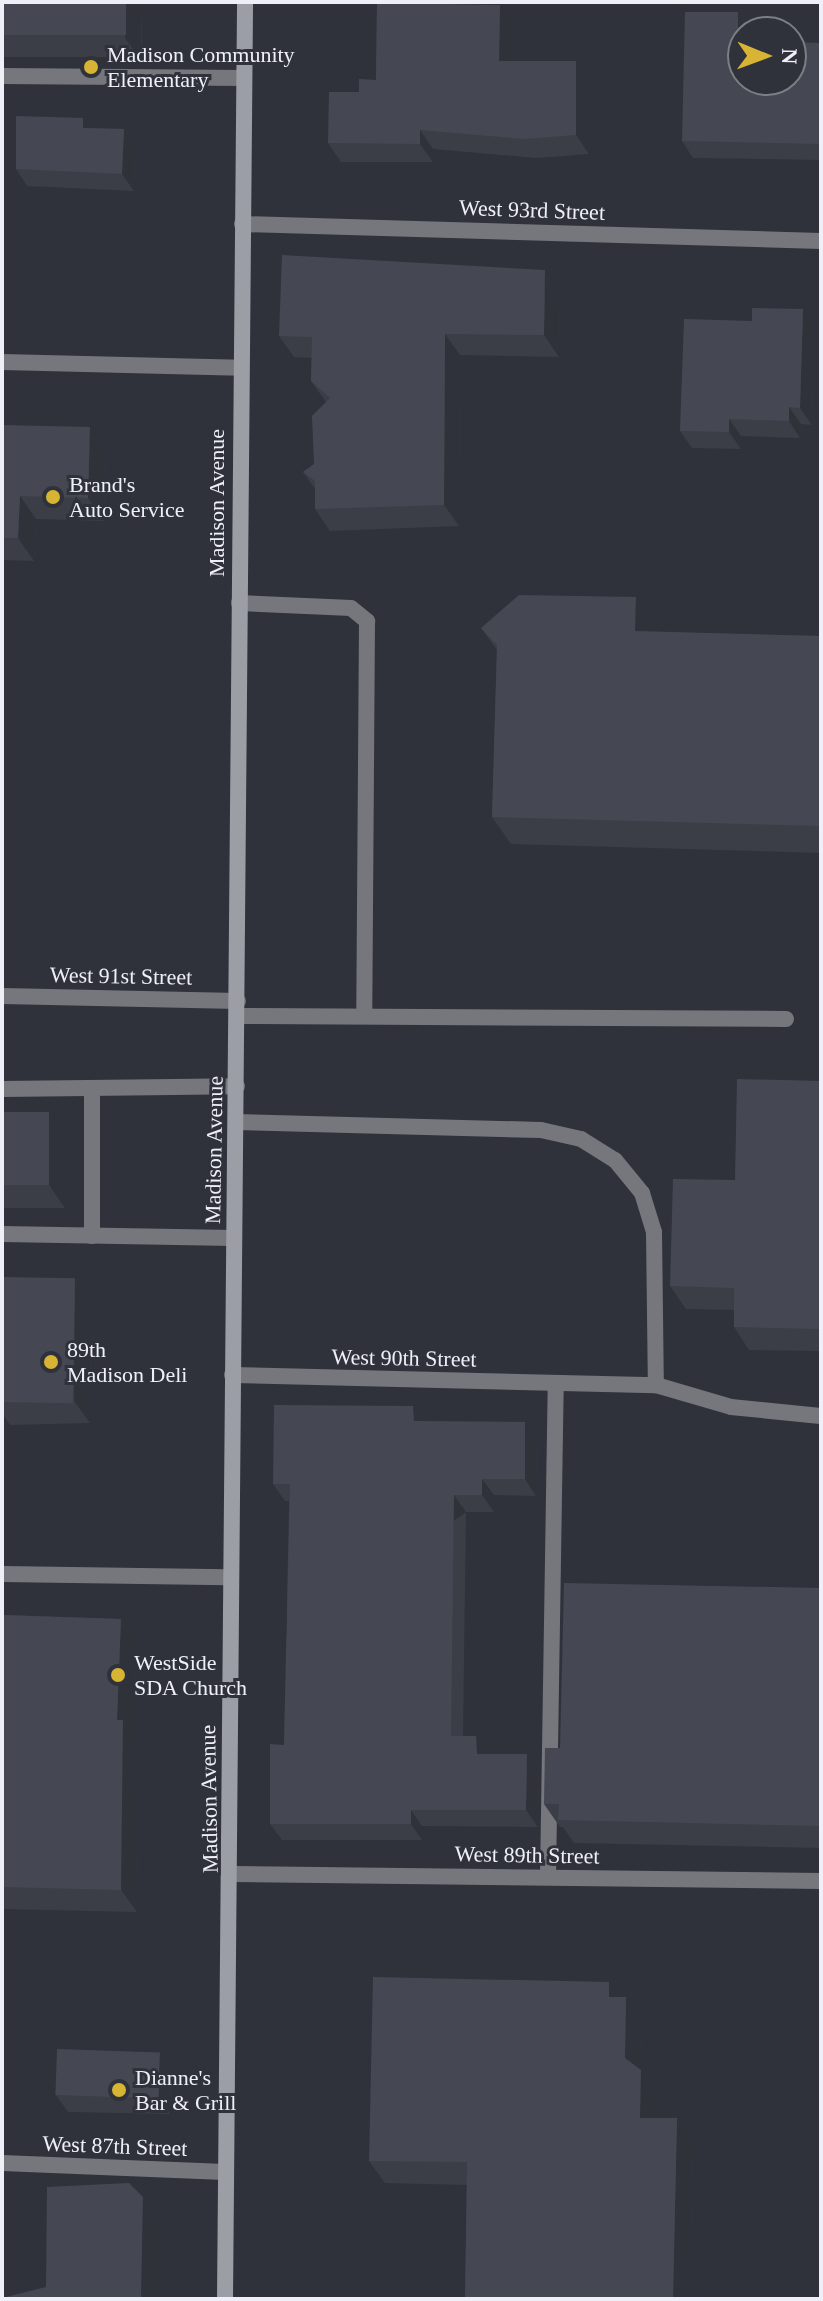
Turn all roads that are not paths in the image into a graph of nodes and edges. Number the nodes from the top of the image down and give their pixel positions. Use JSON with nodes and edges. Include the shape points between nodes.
{"nodes":[{"id":1,"x":245,"y":2,"type":"edge"},
{"id":2,"x":2,"y":76,"type":"edge"},
{"id":3,"x":244,"y":78,"type":"junction"},
{"id":4,"x":242,"y":224,"type":"junction"},
{"id":5,"x":821,"y":241,"type":"edge"},
{"id":6,"x":2,"y":362,"type":"edge"},
{"id":7,"x":240,"y":368,"type":"junction"},
{"id":8,"x":239,"y":603,"type":"junction"},
{"id":9,"x":2,"y":996,"type":"edge"},
{"id":10,"x":238,"y":1008,"type":"junction"},
{"id":11,"x":364,"y":1016,"type":"junction"},
{"id":12,"x":786,"y":1019,"type":"dead end"},
{"id":13,"x":237,"y":1086,"type":"junction"},
{"id":14,"x":92,"y":1088,"type":"junction"},
{"id":15,"x":2,"y":1089,"type":"edge"},
{"id":16,"x":236,"y":1122,"type":"junction"},
{"id":17,"x":2,"y":1234,"type":"edge"},
{"id":18,"x":92,"y":1236,"type":"junction"},
{"id":19,"x":234,"y":1238,"type":"junction"},
{"id":20,"x":232,"y":1375,"type":"junction"},
{"id":21,"x":556,"y":1383,"type":"junction"},
{"id":22,"x":656,"y":1385,"type":"junction"},
{"id":23,"x":821,"y":1416,"type":"edge"},
{"id":24,"x":2,"y":1574,"type":"edge"},
{"id":25,"x":228,"y":1577,"type":"junction"},
{"id":26,"x":233,"y":1874,"type":"junction"},
{"id":27,"x":548,"y":1877,"type":"junction"},
{"id":28,"x":821,"y":1881,"type":"edge"},
{"id":29,"x":2,"y":2163,"type":"edge"},
{"id":30,"x":225,"y":2172,"type":"junction"},
{"id":31,"x":225,"y":2299,"type":"edge"}],
"edges":[{"from":1,"to":3,"type":"street","name":"Madison Avenue"},
{"from":2,"to":3,"type":"street"},
{"from":3,"to":4,"type":"street","name":"Madison Avenue"},
{"from":4,"to":5,"type":"street","name":"West 93rd Street"},
{"from":4,"to":7,"type":"street","name":"Madison Avenue"},
{"from":6,"to":7,"type":"street"},
{"from":7,"to":8,"type":"street","name":"Madison Avenue"},
{"from":8,"to":10,"type":"street","name":"Madison Avenue"},
{"from":8,"to":11,"type":"street","via":[[351,608],[367,621]]},
{"from":9,"to":10,"type":"street","name":"West 91st Street"},
{"from":10,"to":11,"type":"street","name":"West 91st Street"},
{"from":10,"to":13,"type":"street","name":"Madison Avenue"},
{"from":11,"to":12,"type":"street","name":"West 91st Street"},
{"from":13,"to":14,"type":"street"},
{"from":13,"to":16,"type":"street","name":"Madison Avenue"},
{"from":14,"to":15,"type":"street"},
{"from":14,"to":18,"type":"street"},
{"from":16,"to":19,"type":"street","name":"Madison Avenue"},
{"from":16,"to":22,"type":"street","via":[[541,1130],[581,1139],[615,1160],[642,1193],[654,1232]]},
{"from":17,"to":18,"type":"street"},
{"from":18,"to":19,"type":"street"},
{"from":19,"to":20,"type":"street","name":"Madison Avenue"},
{"from":20,"to":21,"type":"street","name":"West 90th Street"},
{"from":20,"to":25,"type":"street","name":"Madison Avenue"},
{"from":21,"to":22,"type":"street","name":"West 90th Street"},
{"from":21,"to":27,"type":"street"},
{"from":22,"to":23,"type":"street","name":"West 90th Street","via":[[731,1407]]},
{"from":24,"to":25,"type":"street"},
{"from":25,"to":26,"type":"street","name":"Madison Avenue"},
{"from":26,"to":27,"type":"street","name":"West 89th Street"},
{"from":26,"to":30,"type":"street","name":"Madison Avenue"},
{"from":27,"to":28,"type":"street","name":"West 89th Street"},
{"from":29,"to":30,"type":"street","name":"West 87th Street"},
{"from":30,"to":31,"type":"street","name":"Madison Avenue"}]}
